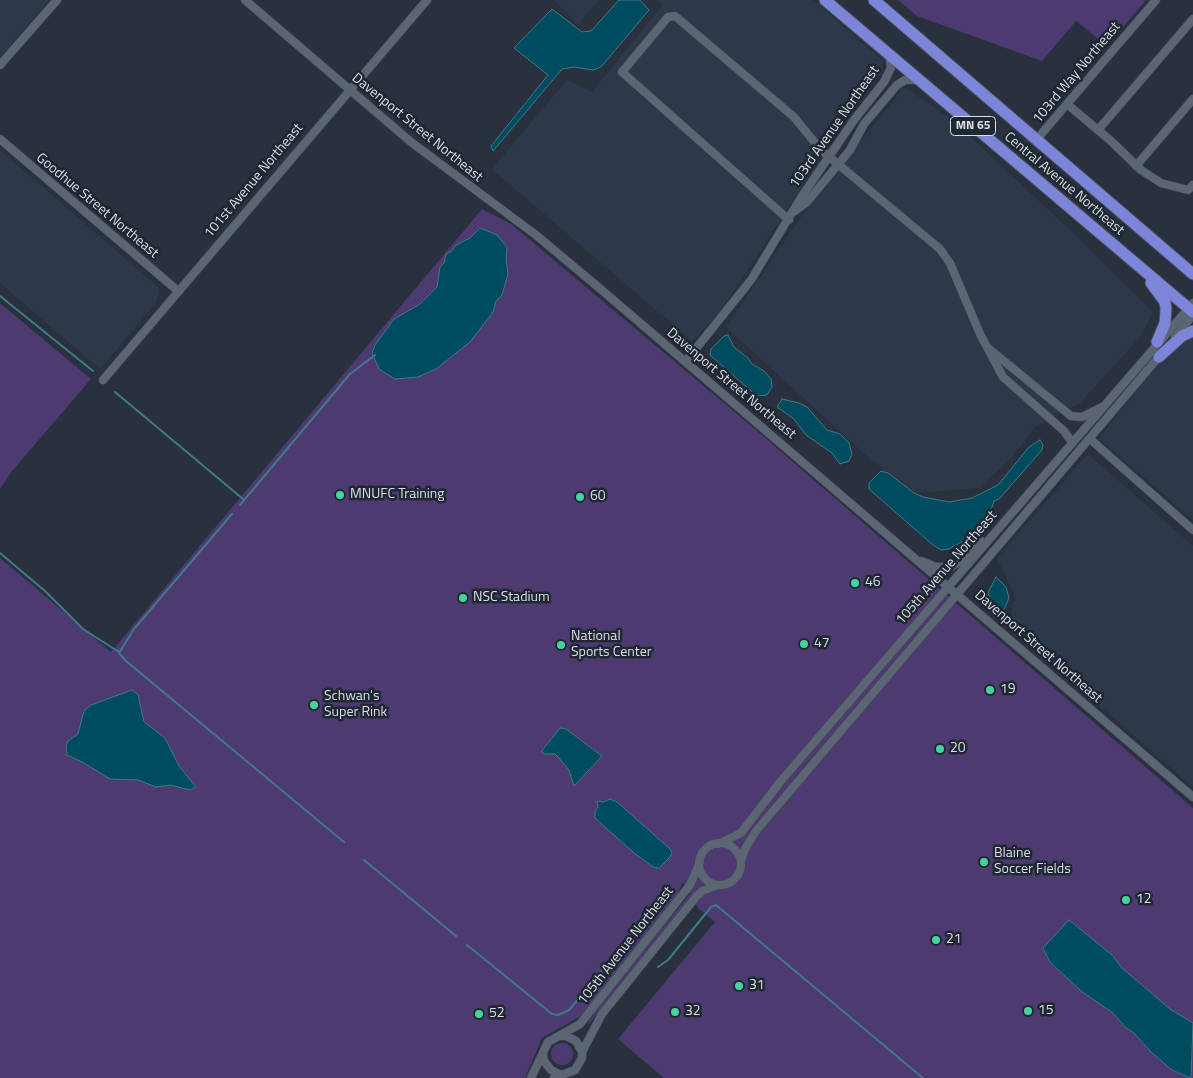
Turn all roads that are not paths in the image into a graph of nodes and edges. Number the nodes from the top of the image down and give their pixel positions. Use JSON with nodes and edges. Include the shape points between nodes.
{"nodes":[{"id":1,"x":57,"y":0,"type":"edge"},
{"id":2,"x":245,"y":0,"type":"edge"},
{"id":3,"x":426,"y":0,"type":"edge"},
{"id":4,"x":825,"y":0,"type":"edge"},
{"id":5,"x":874,"y":0,"type":"edge"},
{"id":6,"x":1156,"y":0,"type":"edge"},
{"id":7,"x":1193,"y":19,"type":"edge"},
{"id":8,"x":889,"y":54,"type":"junction"},
{"id":9,"x":0,"y":66,"type":"edge"},
{"id":10,"x":919,"y":80,"type":"junction"},
{"id":11,"x":349,"y":90,"type":"junction"},
{"id":12,"x":1193,"y":99,"type":"edge"},
{"id":13,"x":1067,"y":104,"type":"junction"},
{"id":14,"x":1098,"y":130,"type":"junction"},
{"id":15,"x":0,"y":139,"type":"edge"},
{"id":16,"x":1037,"y":139,"type":"junction"},
{"id":17,"x":829,"y":156,"type":"junction"},
{"id":18,"x":838,"y":164,"type":"junction"},
{"id":19,"x":1136,"y":166,"type":"junction"},
{"id":20,"x":1190,"y":187,"type":"edge"},
{"id":21,"x":794,"y":213,"type":"junction"},
{"id":22,"x":789,"y":220,"type":"junction"},
{"id":23,"x":1136,"y":264,"type":"junction"},
{"id":24,"x":1193,"y":274,"type":"edge"},
{"id":25,"x":178,"y":291,"type":"junction"},
{"id":26,"x":1192,"y":309,"type":"edge"},
{"id":27,"x":1193,"y":331,"type":"edge"},
{"id":28,"x":1157,"y":342,"type":"junction"},
{"id":29,"x":985,"y":345,"type":"junction"},
{"id":30,"x":1159,"y":357,"type":"junction"},
{"id":31,"x":686,"y":361,"type":"junction"},
{"id":32,"x":103,"y":380,"type":"dead end"},
{"id":33,"x":1102,"y":407,"type":"junction"},
{"id":34,"x":1090,"y":439,"type":"junction"},
{"id":35,"x":1072,"y":442,"type":"junction"},
{"id":36,"x":1010,"y":514,"type":"junction"},
{"id":37,"x":1193,"y":530,"type":"edge"},
{"id":38,"x":910,"y":555,"type":"junction"},
{"id":39,"x":948,"y":587,"type":"junction"},
{"id":40,"x":958,"y":595,"type":"junction"},
{"id":41,"x":1193,"y":797,"type":"edge"},
{"id":42,"x":718,"y":844,"type":"junction"},
{"id":43,"x":741,"y":861,"type":"junction"},
{"id":44,"x":700,"y":862,"type":"junction"},
{"id":45,"x":718,"y":885,"type":"junction"},
{"id":46,"x":560,"y":1036,"type":"junction"},
{"id":47,"x":582,"y":1052,"type":"junction"},
{"id":48,"x":543,"y":1055,"type":"junction"},
{"id":49,"x":558,"y":1076,"type":"edge"},
{"id":50,"x":531,"y":1078,"type":"edge"}],
"edges":[{"from":1,"to":9,"type":"street"},
{"from":2,"to":11,"type":"street","name":"Davenport Street Northeast"},
{"from":3,"to":11,"type":"street","name":"101st Avenue Northeast"},
{"from":4,"to":8,"type":"highway","name":"Central Avenue Northeast","number":"MN 65"},
{"from":5,"to":16,"type":"highway","name":"Central Avenue Northeast","number":"MN 65"},
{"from":6,"to":13,"type":"street","name":"103rd Way Northeast"},
{"from":7,"to":14,"type":"street"},
{"from":8,"to":10,"type":"highway","name":"Central Avenue Northeast","number":"MN 65"},
{"from":8,"to":17,"type":"street","name":"103rd Avenue Northeast","via":[[890,68],[884,82]]},
{"from":10,"to":18,"type":"street","name":"103rd Avenue Northeast","via":[[904,80],[897,85],[864,124]]},
{"from":10,"to":23,"type":"highway","name":"Central Avenue Northeast","number":"MN 65"},
{"from":11,"to":25,"type":"street","name":"101st Avenue Northeast"},
{"from":11,"to":31,"type":"street","name":"Davenport Street Northeast","via":[[437,163],[536,236]]},
{"from":12,"to":19,"type":"street"},
{"from":13,"to":14,"type":"street"},
{"from":13,"to":16,"type":"street","name":"103rd Way Northeast"},
{"from":14,"to":19,"type":"street"},
{"from":15,"to":25,"type":"street","name":"Goodhue Street Northeast"},
{"from":16,"to":24,"type":"highway","name":"Central Avenue Northeast","number":"MN 65"},
{"from":17,"to":18,"type":"street"},
{"from":17,"to":21,"type":"street","name":"103rd Avenue Northeast"},
{"from":17,"to":22,"type":"street","via":[[794,117],[675,16],[668,17],[622,72]]},
{"from":18,"to":21,"type":"street","name":"103rd Avenue Northeast"},
{"from":18,"to":29,"type":"street","via":[[940,249],[950,263]]},
{"from":19,"to":20,"type":"street","via":[[1161,183]]},
{"from":21,"to":22,"type":"street","name":"103rd Avenue Northeast"},
{"from":22,"to":31,"type":"street","name":"103rd Avenue Northeast","via":[[739,297]]},
{"from":23,"to":26,"type":"highway","name":"Central Avenue Northeast","number":"MN 65"},
{"from":23,"to":28,"type":"highway","via":[[1165,302],[1165,322]]},
{"from":25,"to":32,"type":"street","name":"101st Avenue Northeast"},
{"from":26,"to":28,"type":"street","name":"105th Avenue Northeast"},
{"from":26,"to":30,"type":"street","name":"105th Avenue Northeast"},
{"from":27,"to":30,"type":"highway","via":[[1182,336]]},
{"from":28,"to":33,"type":"street","name":"105th Avenue Northeast"},
{"from":29,"to":33,"type":"street","via":[[1071,416],[1082,417]]},
{"from":29,"to":35,"type":"street","via":[[1003,377],[1064,431]]},
{"from":30,"to":34,"type":"street","name":"105th Avenue Northeast"},
{"from":31,"to":38,"type":"street","name":"Davenport Street Northeast"},
{"from":33,"to":35,"type":"street","name":"105th Avenue Northeast"},
{"from":34,"to":37,"type":"street"},
{"from":34,"to":40,"type":"street","name":"105th Avenue Northeast"},
{"from":35,"to":36,"type":"street","name":"105th Avenue Northeast"},
{"from":36,"to":38,"type":"street","via":[[950,567],[936,567]]},
{"from":36,"to":39,"type":"street","name":"105th Avenue Northeast"},
{"from":38,"to":39,"type":"street","name":"Davenport Street Northeast"},
{"from":39,"to":40,"type":"street","name":"Davenport Street Northeast"},
{"from":39,"to":42,"type":"street","name":"105th Avenue Northeast","via":[[740,833]]},
{"from":40,"to":41,"type":"street","name":"Davenport Street Northeast"},
{"from":40,"to":43,"type":"street","name":"105th Avenue Northeast","via":[[756,832]]},
{"from":42,"to":43,"type":"street","via":[[735,850]]},
{"from":42,"to":44,"type":"street","name":"105th Avenue Northeast","via":[[706,849]]},
{"from":43,"to":45,"type":"street","name":"105th Avenue Northeast","via":[[738,876]]},
{"from":44,"to":45,"type":"street","via":[[706,879]]},
{"from":44,"to":46,"type":"street","name":"105th Avenue Northeast","via":[[690,885],[580,1024]]},
{"from":45,"to":47,"type":"street","name":"105th Avenue Northeast","via":[[702,891],[695,898],[602,1014]]},
{"from":46,"to":47,"type":"street","via":[[576,1041]]},
{"from":46,"to":48,"type":"street","name":"105th Avenue Northeast","via":[[548,1042]]},
{"from":47,"to":49,"type":"street","name":"105th Avenue Northeast","via":[[581,1062],[575,1070]]},
{"from":48,"to":49,"type":"street","name":"105th Avenue Northeast","via":[[544,1061]]},
{"from":48,"to":50,"type":"street","name":"105th Avenue Northeast"}]}
